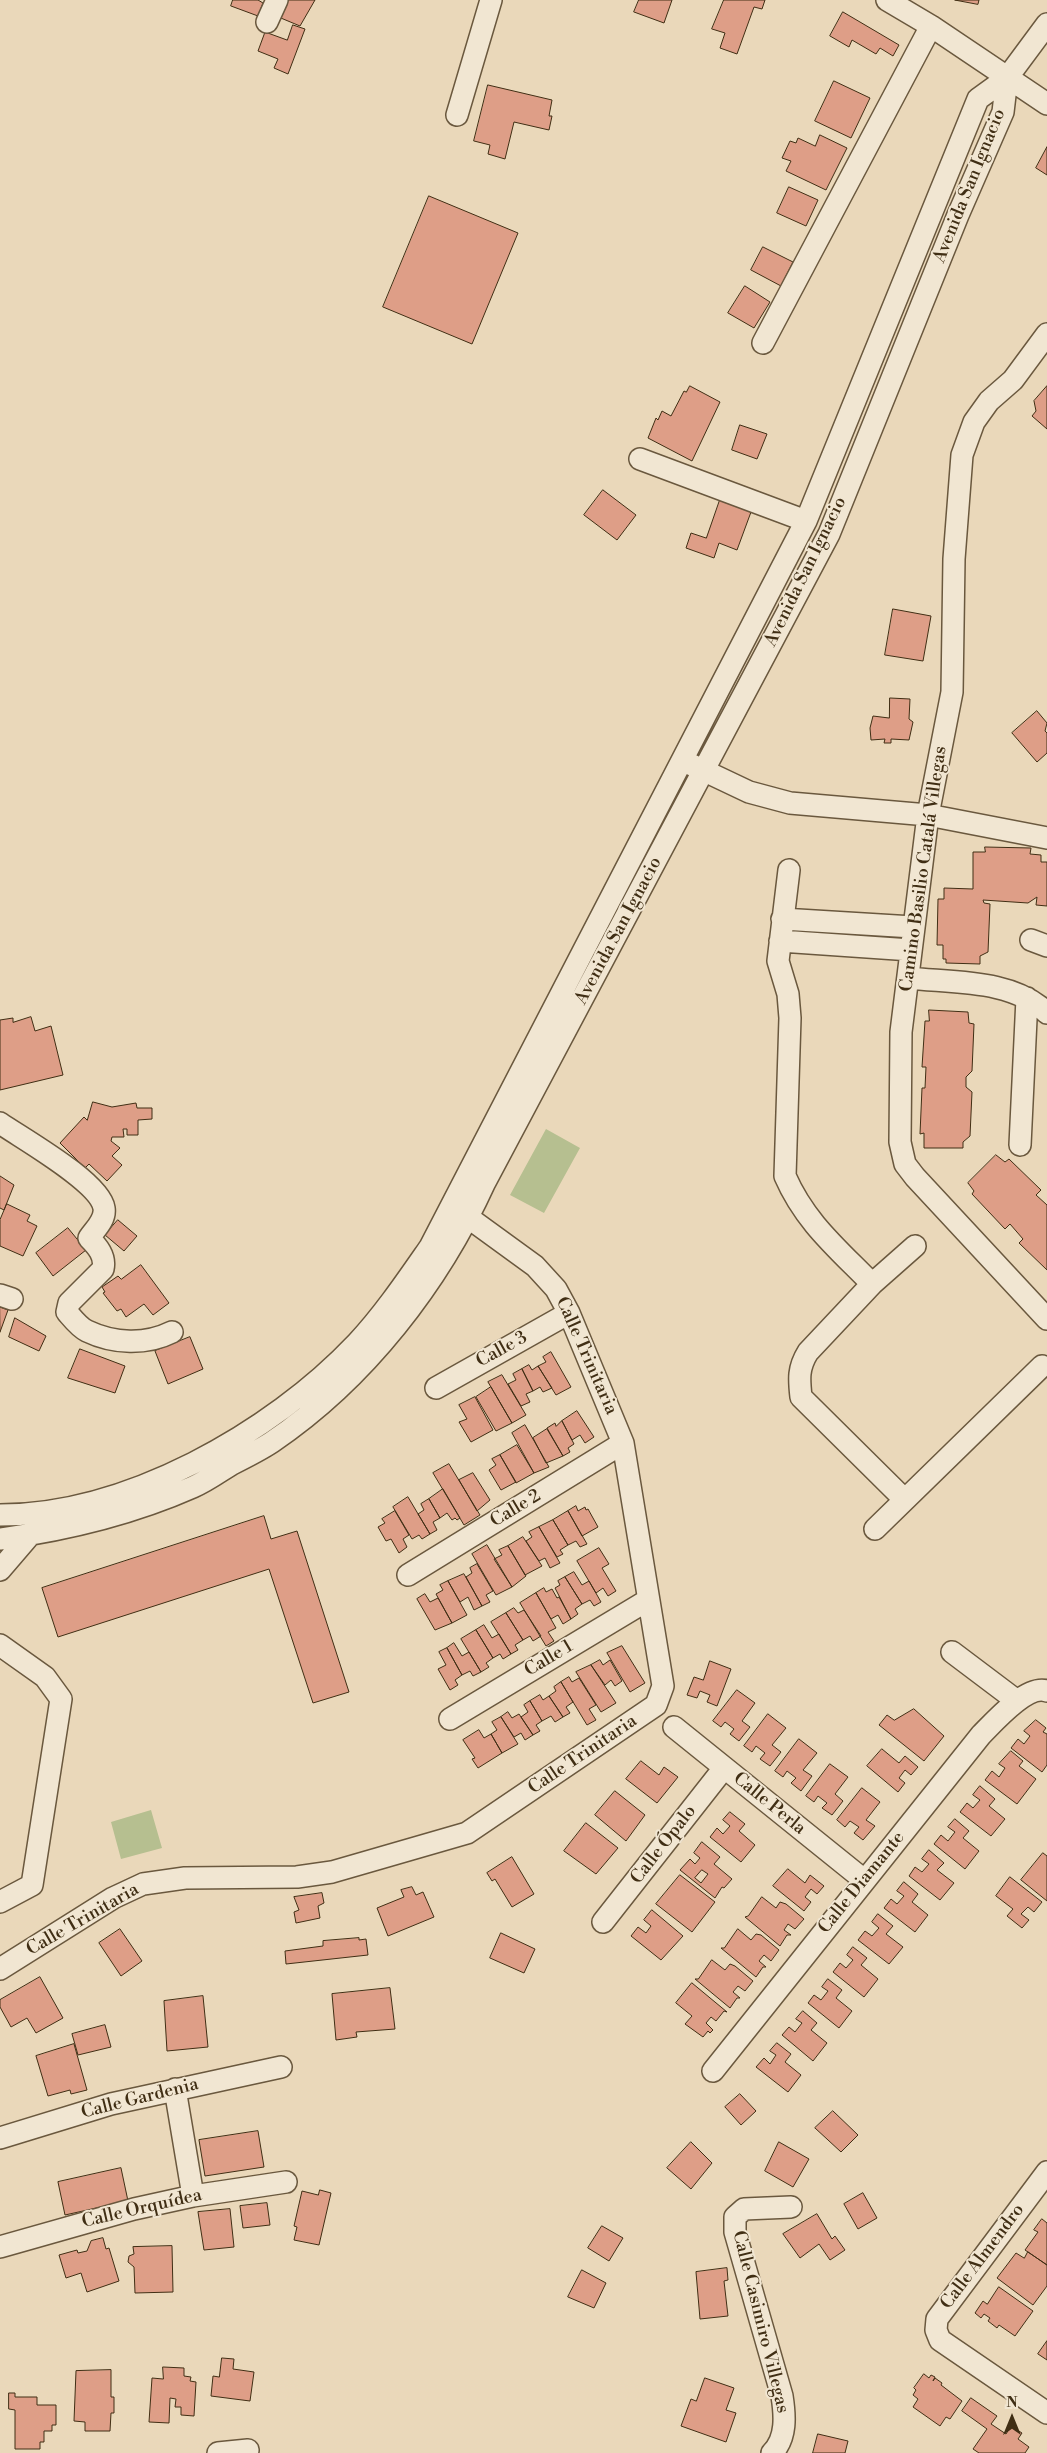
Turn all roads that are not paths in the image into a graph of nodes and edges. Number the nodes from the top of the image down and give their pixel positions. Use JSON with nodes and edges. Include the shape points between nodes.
{"nodes":[{"id":1,"x":276,"y":0,"type":"edge"},
{"id":2,"x":491,"y":0,"type":"edge"},
{"id":3,"x":887,"y":0,"type":"edge"},
{"id":4,"x":267,"y":22,"type":"dead end"},
{"id":5,"x":1047,"y":24,"type":"edge"},
{"id":6,"x":931,"y":26,"type":"junction"},
{"id":7,"x":1007,"y":78,"type":"junction"},
{"id":8,"x":1047,"y":104,"type":"edge"},
{"id":9,"x":457,"y":115,"type":"dead end"},
{"id":10,"x":1047,"y":334,"type":"edge"},
{"id":11,"x":763,"y":343,"type":"dead end"},
{"id":12,"x":640,"y":459,"type":"dead end"},
{"id":13,"x":806,"y":521,"type":"junction"},
{"id":14,"x":684,"y":761,"type":"junction"},
{"id":15,"x":704,"y":770,"type":"junction"},
{"id":16,"x":928,"y":815,"type":"junction"},
{"id":17,"x":1047,"y":838,"type":"edge"},
{"id":18,"x":789,"y":870,"type":"dead end"},
{"id":19,"x":782,"y":919,"type":"junction"},
{"id":20,"x":913,"y":927,"type":"junction"},
{"id":21,"x":780,"y":941,"type":"junction"},
{"id":22,"x":911,"y":950,"type":"junction"},
{"id":23,"x":908,"y":978,"type":"junction"},
{"id":24,"x":1027,"y":998,"type":"junction"},
{"id":25,"x":1047,"y":1012,"type":"edge"},
{"id":26,"x":0,"y":1123,"type":"edge"},
{"id":27,"x":1020,"y":1145,"type":"dead end"},
{"id":28,"x":468,"y":1218,"type":"junction"},
{"id":29,"x":916,"y":1246,"type":"dead end"},
{"id":30,"x":872,"y":1284,"type":"junction"},
{"id":31,"x":569,"y":1313,"type":"junction"},
{"id":32,"x":1047,"y":1319,"type":"edge"},
{"id":33,"x":172,"y":1332,"type":"dead end"},
{"id":34,"x":1042,"y":1366,"type":"dead end"},
{"id":35,"x":436,"y":1388,"type":"dead end"},
{"id":36,"x":623,"y":1443,"type":"junction"},
{"id":37,"x":904,"y":1499,"type":"junction"},
{"id":38,"x":0,"y":1515,"type":"edge"},
{"id":39,"x":875,"y":1529,"type":"dead end"},
{"id":40,"x":30,"y":1535,"type":"junction"},
{"id":41,"x":0,"y":1539,"type":"edge"},
{"id":42,"x":0,"y":1570,"type":"edge"},
{"id":43,"x":408,"y":1575,"type":"dead end"},
{"id":44,"x":648,"y":1600,"type":"junction"},
{"id":45,"x":0,"y":1645,"type":"edge"},
{"id":46,"x":952,"y":1652,"type":"dead end"},
{"id":47,"x":1031,"y":1696,"type":"edge"},
{"id":48,"x":450,"y":1719,"type":"dead end"},
{"id":49,"x":674,"y":1728,"type":"dead end"},
{"id":50,"x":724,"y":1768,"type":"junction"},
{"id":51,"x":864,"y":1880,"type":"junction"},
{"id":52,"x":0,"y":1902,"type":"edge"},
{"id":53,"x":603,"y":1922,"type":"dead end"},
{"id":54,"x":0,"y":1970,"type":"edge"},
{"id":55,"x":281,"y":2067,"type":"dead end"},
{"id":56,"x":712,"y":2071,"type":"dead end"},
{"id":57,"x":176,"y":2089,"type":"junction"},
{"id":58,"x":0,"y":2138,"type":"edge"},
{"id":59,"x":1047,"y":2172,"type":"edge"},
{"id":60,"x":286,"y":2182,"type":"dead end"},
{"id":61,"x":193,"y":2196,"type":"junction"},
{"id":62,"x":791,"y":2207,"type":"dead end"},
{"id":63,"x":0,"y":2247,"type":"edge"},
{"id":64,"x":1047,"y":2413,"type":"edge"},
{"id":65,"x":248,"y":2450,"type":"dead end"},
{"id":66,"x":218,"y":2453,"type":"edge"},
{"id":67,"x":772,"y":2453,"type":"edge"}],
"edges":[{"from":1,"to":4,"type":"street"},
{"from":2,"to":9,"type":"street"},
{"from":3,"to":6,"type":"street"},
{"from":5,"to":7,"type":"street"},
{"from":6,"to":7,"type":"street"},
{"from":6,"to":11,"type":"street"},
{"from":7,"to":8,"type":"street"},
{"from":7,"to":13,"type":"street","name":"Avenida San Ignacio","via":[[978,99]]},
{"from":7,"to":15,"type":"street","name":"Avenida San Ignacio","via":[[1003,112],[829,534]]},
{"from":10,"to":16,"type":"street","name":"Camino Basilio Catalá Villegas","via":[[1013,380],[989,401],[974,422],[962,455],[954,558],[952,692]]},
{"from":12,"to":13,"type":"street"},
{"from":13,"to":14,"type":"street","name":"Avenida San Ignacio"},
{"from":14,"to":15,"type":"street"},
{"from":14,"to":38,"type":"street","name":"Avenida San Ignacio","via":[[430,1247],[393,1300],[356,1344],[263,1423],[187,1468],[114,1495],[55,1512]]},
{"from":15,"to":16,"type":"street","via":[[749,792],[790,803]]},
{"from":15,"to":28,"type":"street","name":"Avenida San Ignacio"},
{"from":16,"to":17,"type":"street"},
{"from":16,"to":20,"type":"street","name":"Camino Basilio Catalá Villegas"},
{"from":18,"to":19,"type":"street"},
{"from":19,"to":20,"type":"street"},
{"from":19,"to":21,"type":"street"},
{"from":20,"to":22,"type":"street","name":"Camino Basilio Catalá Villegas"},
{"from":21,"to":22,"type":"street"},
{"from":21,"to":30,"type":"street","via":[[778,961],[788,994],[790,1018],[785,1176],[809,1220]]},
{"from":22,"to":23,"type":"street","name":"Camino Basilio Catalá Villegas"},
{"from":23,"to":24,"type":"street","via":[[983,986],[1016,992]]},
{"from":23,"to":32,"type":"street","name":"Camino Basilio Catalá Villegas","via":[[901,1032],[900,1089],[900,1142],[905,1164]]},
{"from":24,"to":25,"type":"street"},
{"from":24,"to":27,"type":"street"},
{"from":26,"to":33,"type":"street","via":[[73,1172],[91,1186],[103,1203],[102,1220],[88,1238],[102,1253],[103,1269],[69,1303],[67,1312],[86,1331],[103,1337],[142,1341]]},
{"from":28,"to":31,"type":"street","name":"Calle Trinitaria","via":[[535,1266],[556,1289]]},
{"from":28,"to":40,"type":"street","name":"Avenida San Ignacio","via":[[402,1318],[365,1361],[323,1403],[271,1442],[194,1486],[87,1523]]},
{"from":29,"to":30,"type":"street"},
{"from":30,"to":37,"type":"street","via":[[808,1352],[800,1365],[801,1397]]},
{"from":31,"to":35,"type":"street","name":"Calle 3"},
{"from":31,"to":36,"type":"street","name":"Calle Trinitaria"},
{"from":34,"to":37,"type":"street"},
{"from":36,"to":43,"type":"street","name":"Calle 2"},
{"from":36,"to":44,"type":"street","name":"Calle Trinitaria"},
{"from":37,"to":39,"type":"street"},
{"from":40,"to":41,"type":"street","name":"Avenida San Ignacio"},
{"from":40,"to":42,"type":"street"},
{"from":44,"to":48,"type":"street","name":"Calle 1"},
{"from":44,"to":54,"type":"street","name":"Calle Trinitaria","via":[[663,1686],[656,1705],[467,1833],[314,1875],[185,1878],[143,1884],[113,1898]]},
{"from":45,"to":52,"type":"street","via":[[45,1677],[61,1699],[32,1885]]},
{"from":46,"to":47,"type":"street"},
{"from":47,"to":51,"type":"street","name":"Calle Diamante","via":[[981,1735]]},
{"from":49,"to":50,"type":"street","name":"Calle Perla"},
{"from":50,"to":51,"type":"street","name":"Calle Perla"},
{"from":50,"to":53,"type":"street","name":"Calle Ópalo"},
{"from":51,"to":56,"type":"street","name":"Calle Diamante"},
{"from":55,"to":57,"type":"street","name":"Calle Gardenia"},
{"from":57,"to":58,"type":"street","name":"Calle Gardenia","via":[[112,2104]]},
{"from":57,"to":61,"type":"street"},
{"from":59,"to":64,"type":"street","name":"Calle Almendro","via":[[937,2319],[936,2330],[940,2340]]},
{"from":60,"to":61,"type":"street","name":"Calle Orquídea"},
{"from":61,"to":63,"type":"street","name":"Calle Orquídea","via":[[134,2209]]},
{"from":62,"to":67,"type":"street","name":"Calle Casimiro Villegas","via":[[744,2209],[736,2216],[736,2232],[782,2396],[785,2421],[778,2447]]},
{"from":65,"to":66,"type":"street"}]}
